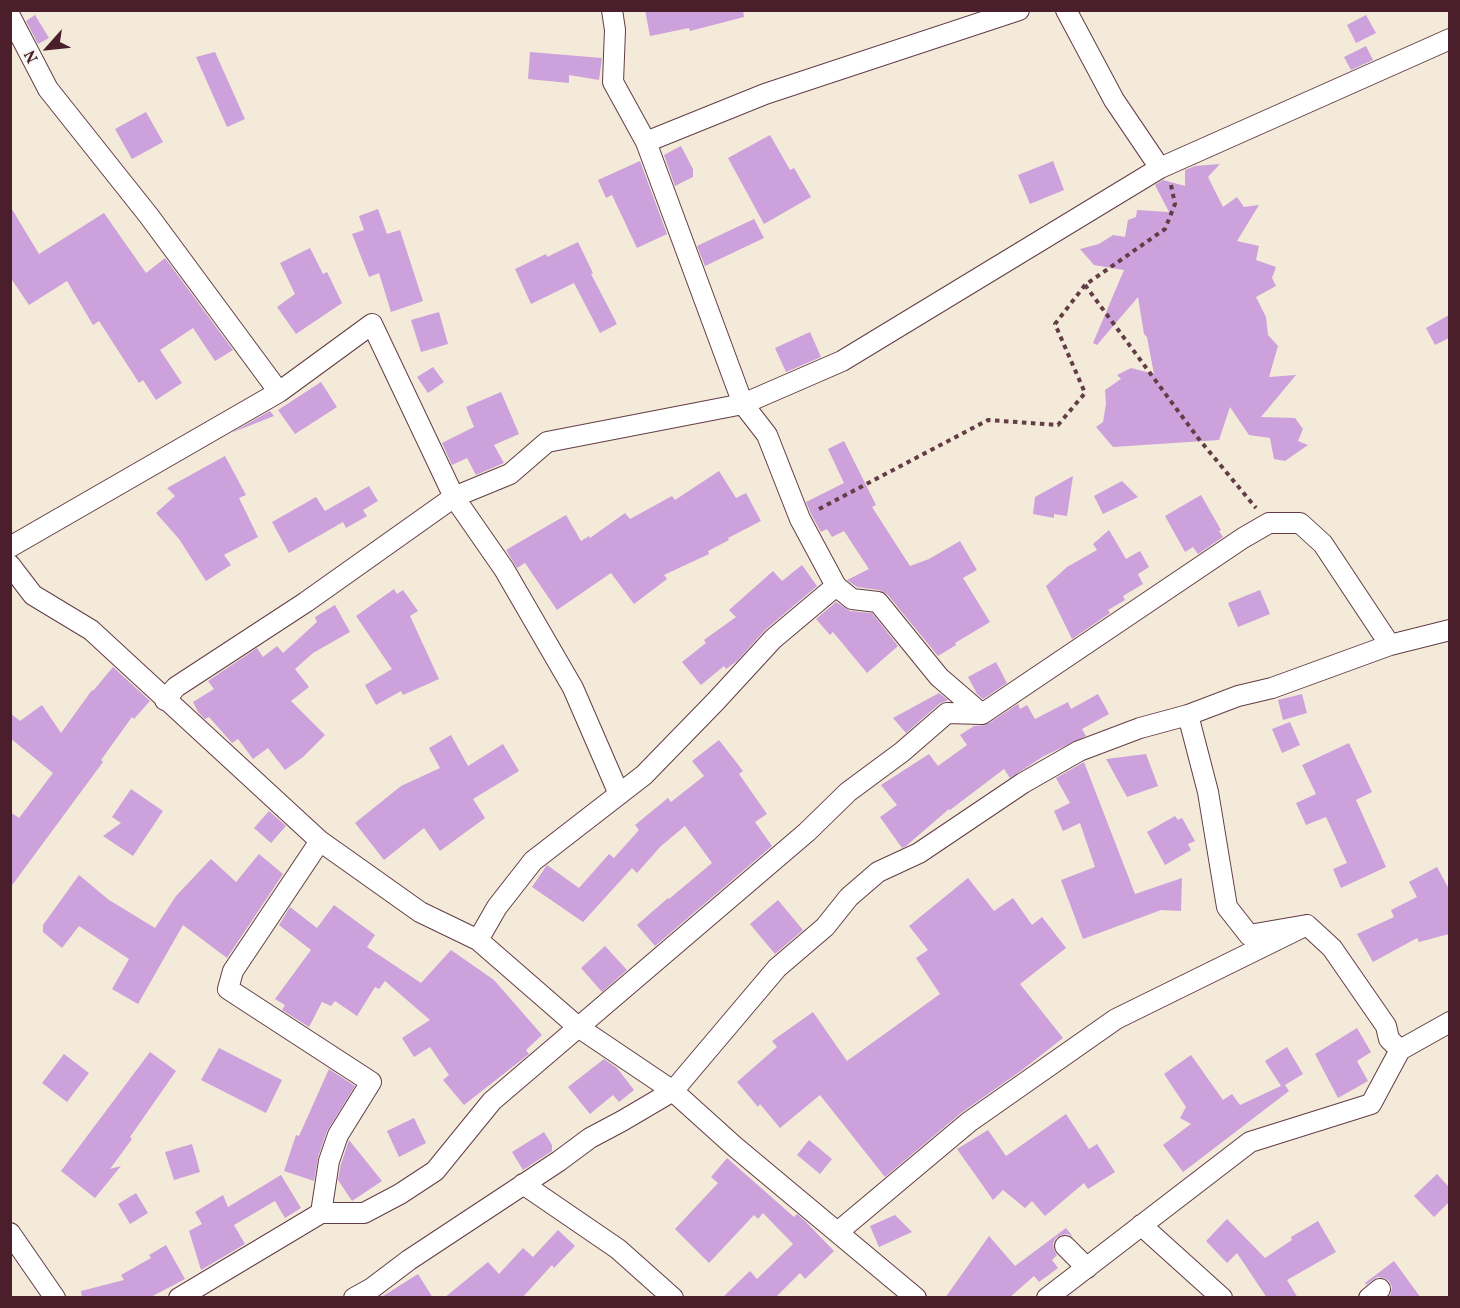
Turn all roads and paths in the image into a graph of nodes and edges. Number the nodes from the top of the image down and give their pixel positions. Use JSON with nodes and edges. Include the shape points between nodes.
{"nodes":[{"id":1,"x":612,"y":10,"type":"edge"},
{"id":2,"x":1019,"y":10,"type":"edge"},
{"id":3,"x":1066,"y":10,"type":"edge"},
{"id":4,"x":10,"y":16,"type":"edge"},
{"id":5,"x":1449,"y":39,"type":"edge"},
{"id":6,"x":646,"y":142,"type":"junction"},
{"id":7,"x":1160,"y":168,"type":"junction"},
{"id":8,"x":1085,"y":285,"type":"junction"},
{"id":9,"x":279,"y":392,"type":"junction"},
{"id":10,"x":743,"y":404,"type":"junction"},
{"id":11,"x":454,"y":497,"type":"junction"},
{"id":12,"x":800,"y":519,"type":"junction"},
{"id":13,"x":1269,"y":523,"type":"junction"},
{"id":14,"x":10,"y":547,"type":"edge"},
{"id":15,"x":10,"y":565,"type":"edge"},
{"id":16,"x":836,"y":586,"type":"junction"},
{"id":17,"x":1449,"y":630,"type":"edge"},
{"id":18,"x":1390,"y":645,"type":"junction"},
{"id":19,"x":165,"y":700,"type":"junction"},
{"id":20,"x":982,"y":714,"type":"junction"},
{"id":21,"x":1188,"y":715,"type":"junction"},
{"id":22,"x":619,"y":794,"type":"junction"},
{"id":23,"x":320,"y":841,"type":"junction"},
{"id":24,"x":1307,"y":925,"type":"junction"},
{"id":25,"x":478,"y":940,"type":"junction"},
{"id":26,"x":1449,"y":1022,"type":"edge"},
{"id":27,"x":578,"y":1027,"type":"junction"},
{"id":28,"x":1400,"y":1050,"type":"junction"},
{"id":29,"x":672,"y":1091,"type":"junction"},
{"id":30,"x":523,"y":1184,"type":"junction"},
{"id":31,"x":321,"y":1213,"type":"junction"},
{"id":32,"x":1141,"y":1225,"type":"junction"},
{"id":33,"x":839,"y":1231,"type":"junction"},
{"id":34,"x":10,"y":1233,"type":"edge"},
{"id":35,"x":1065,"y":1246,"type":"dead end"},
{"id":36,"x":1087,"y":1268,"type":"junction"},
{"id":37,"x":664,"y":1294,"type":"edge"},
{"id":38,"x":55,"y":1298,"type":"edge"},
{"id":39,"x":179,"y":1298,"type":"edge"},
{"id":40,"x":354,"y":1298,"type":"edge"},
{"id":41,"x":916,"y":1298,"type":"edge"},
{"id":42,"x":1047,"y":1298,"type":"edge"},
{"id":43,"x":1222,"y":1298,"type":"edge"}],
"edges":[{"from":1,"to":6,"type":"street","via":[[613,82]]},
{"from":2,"to":6,"type":"street","via":[[765,94]]},
{"from":3,"to":7,"type":"street","via":[[1114,100]]},
{"from":4,"to":9,"type":"street","via":[[48,90],[149,216]]},
{"from":5,"to":7,"type":"street"},
{"from":6,"to":10,"type":"street"},
{"from":7,"to":8,"type":"path","via":[[1171,184],[1175,204],[1165,229]]},
{"from":7,"to":10,"type":"street","via":[[842,361]]},
{"from":8,"to":12,"type":"path","via":[[1055,324],[1084,393],[1058,425],[987,420]]},
{"from":8,"to":13,"type":"path","via":[[1198,438]]},
{"from":9,"to":11,"type":"street","via":[[372,324]]},
{"from":9,"to":14,"type":"street"},
{"from":10,"to":11,"type":"street","via":[[547,442],[510,474]]},
{"from":10,"to":12,"type":"street","via":[[767,435]]},
{"from":11,"to":19,"type":"street","via":[[306,602],[176,687]]},
{"from":11,"to":22,"type":"street","via":[[504,568],[573,688]]},
{"from":12,"to":16,"type":"street"},
{"from":13,"to":18,"type":"street","via":[[1300,523],[1323,544]]},
{"from":13,"to":20,"type":"street"},
{"from":15,"to":19,"type":"street","via":[[33,595],[91,630]]},
{"from":16,"to":20,"type":"street","via":[[852,599],[878,602],[939,677]]},
{"from":16,"to":22,"type":"street","via":[[773,639],[645,775]]},
{"from":17,"to":18,"type":"street"},
{"from":18,"to":21,"type":"street"},
{"from":19,"to":23,"type":"street"},
{"from":20,"to":27,"type":"street","via":[[947,713],[903,752],[848,792],[807,832]]},
{"from":21,"to":24,"type":"street","via":[[1208,792],[1227,907],[1249,935]]},
{"from":21,"to":29,"type":"street","via":[[1079,750],[919,853],[878,872],[849,897],[825,927],[777,968]]},
{"from":22,"to":25,"type":"street","via":[[533,861],[497,907]]},
{"from":23,"to":25,"type":"street","via":[[420,912]]},
{"from":23,"to":31,"type":"street","via":[[233,971],[228,989],[372,1082],[338,1135],[329,1161]]},
{"from":24,"to":28,"type":"street","via":[[1332,948],[1386,1026],[1389,1039]]},
{"from":24,"to":33,"type":"street","via":[[1116,1019],[969,1122]]},
{"from":25,"to":27,"type":"street"},
{"from":26,"to":28,"type":"street"},
{"from":27,"to":29,"type":"street"},
{"from":27,"to":31,"type":"street","via":[[492,1101],[435,1171],[364,1213]]},
{"from":28,"to":32,"type":"street","via":[[1371,1104],[1250,1142]]},
{"from":29,"to":30,"type":"street","via":[[590,1137]]},
{"from":29,"to":33,"type":"street"},
{"from":30,"to":37,"type":"street","via":[[618,1250]]},
{"from":30,"to":40,"type":"street"},
{"from":31,"to":39,"type":"street"},
{"from":32,"to":36,"type":"street"},
{"from":32,"to":43,"type":"street"},
{"from":33,"to":41,"type":"street"},
{"from":34,"to":38,"type":"street"},
{"from":35,"to":36,"type":"street"},
{"from":36,"to":42,"type":"street"}]}
